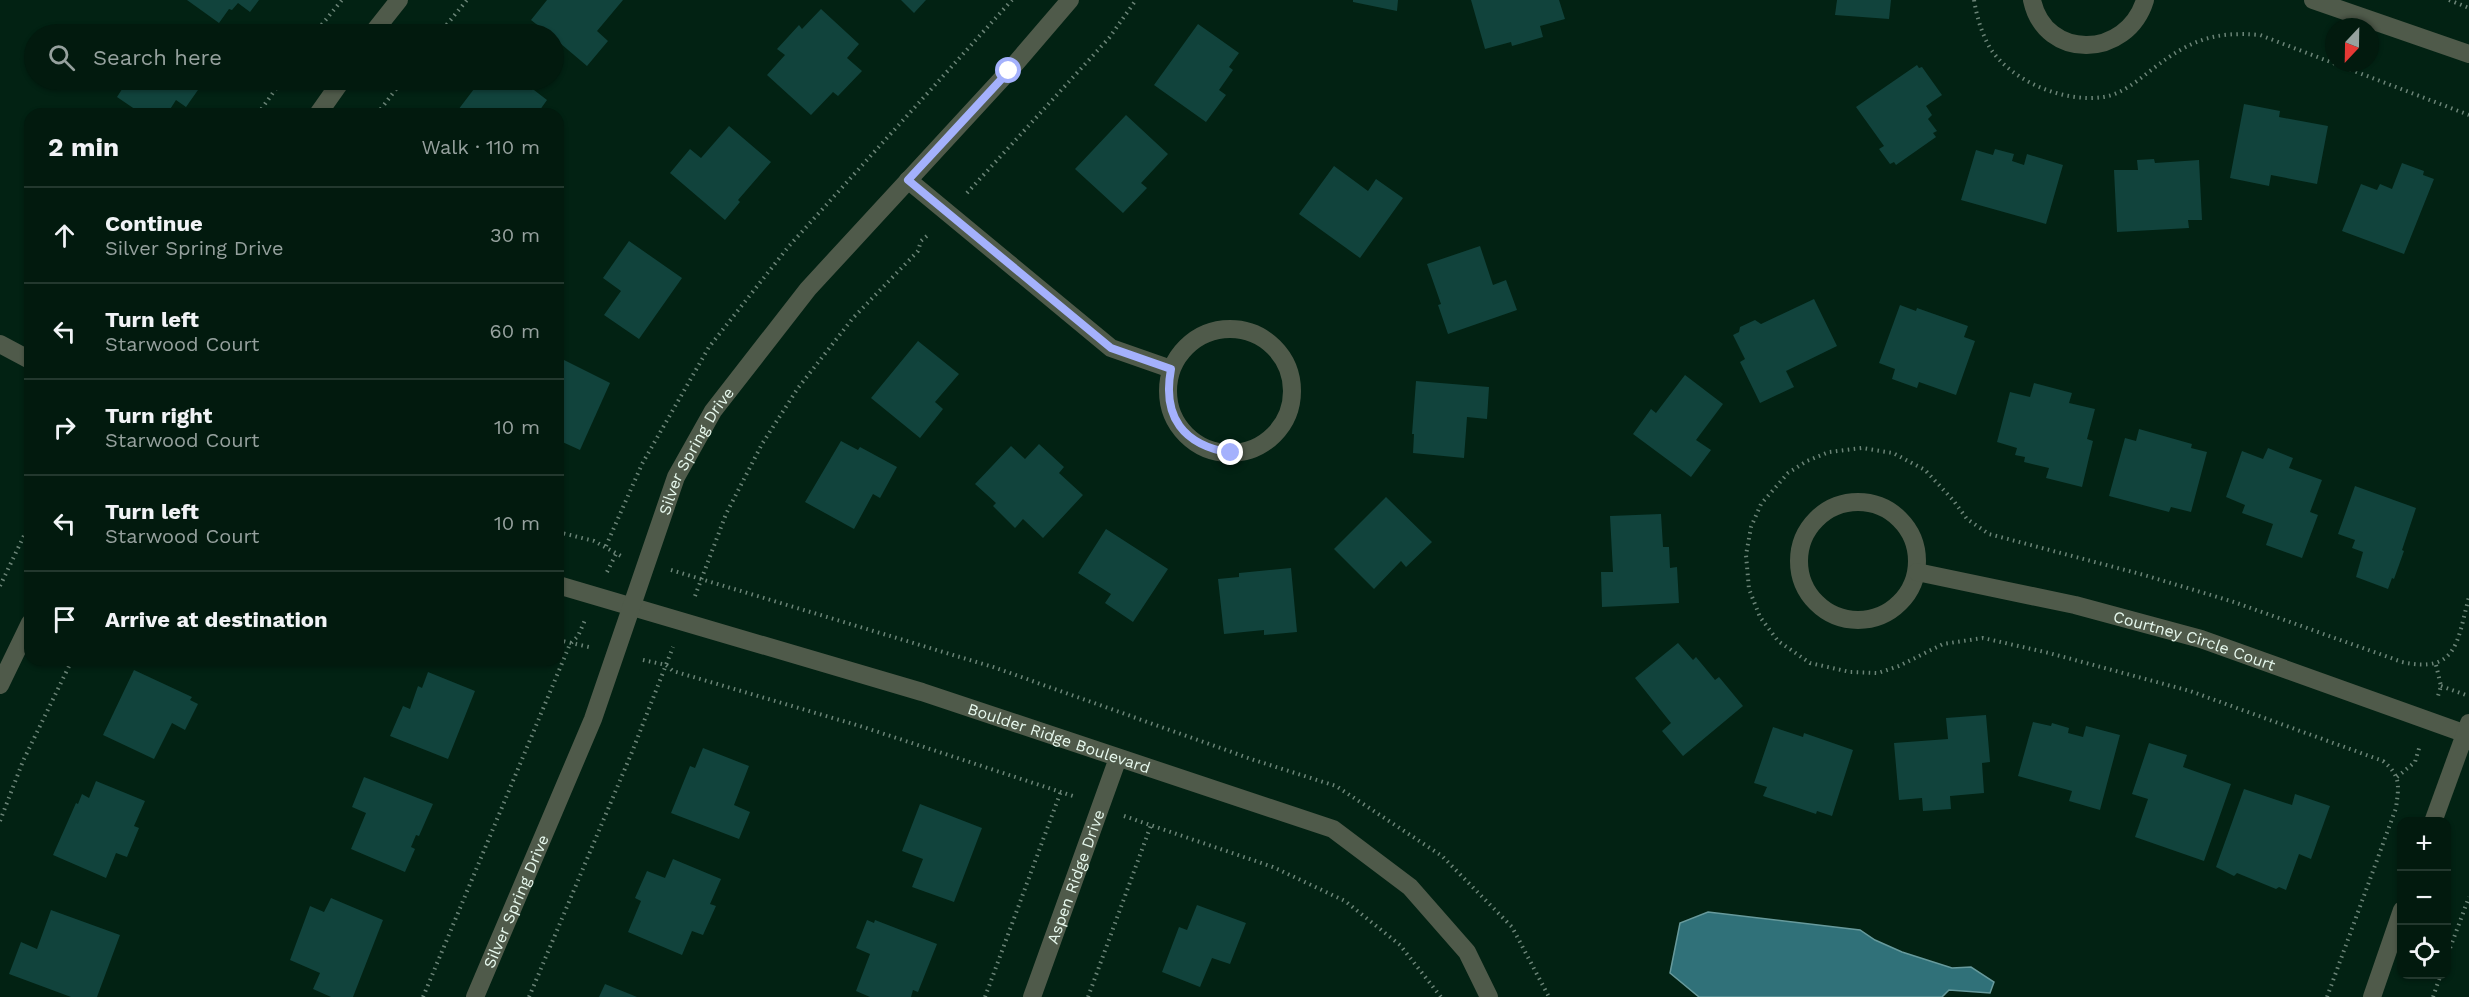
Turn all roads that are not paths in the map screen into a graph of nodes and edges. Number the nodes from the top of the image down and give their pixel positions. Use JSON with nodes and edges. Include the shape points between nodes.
{"nodes":[{"id":1,"x":399,"y":0,"type":"edge"},
{"id":2,"x":1070,"y":0,"type":"edge"},
{"id":3,"x":2032,"y":0,"type":"edge"},
{"id":4,"x":2145,"y":0,"type":"edge"},
{"id":5,"x":2313,"y":0,"type":"edge"},
{"id":6,"x":380,"y":24,"type":"edge"},
{"id":7,"x":2469,"y":54,"type":"edge"},
{"id":8,"x":335,"y":90,"type":"edge"},
{"id":9,"x":322,"y":108,"type":"edge"},
{"id":10,"x":908,"y":180,"type":"junction"},
{"id":11,"x":0,"y":344,"type":"edge"},
{"id":12,"x":24,"y":357,"type":"edge"},
{"id":13,"x":1171,"y":369,"type":"junction"},
{"id":14,"x":1917,"y":572,"type":"junction"},
{"id":15,"x":564,"y":587,"type":"edge"},
{"id":16,"x":632,"y":607,"type":"junction"},
{"id":17,"x":24,"y":635,"type":"edge"},
{"id":18,"x":0,"y":685,"type":"edge"},
{"id":19,"x":2468,"y":731,"type":"edge"},
{"id":20,"x":1118,"y":758,"type":"junction"},
{"id":21,"x":2435,"y":817,"type":"edge"},
{"id":22,"x":2397,"y":924,"type":"edge"},
{"id":23,"x":476,"y":997,"type":"edge"},
{"id":24,"x":1032,"y":997,"type":"edge"},
{"id":25,"x":1489,"y":997,"type":"edge"},
{"id":26,"x":2372,"y":997,"type":"edge"}],
"edges":[{"from":1,"to":6,"type":"street"},
{"from":2,"to":10,"type":"street","name":"Silver Spring Drive"},
{"from":3,"to":4,"type":"street","via":[[2043,25],[2058,37],[2076,44],[2095,45],[2114,40],[2129,29],[2141,14]]},
{"from":5,"to":7,"type":"street"},
{"from":8,"to":9,"type":"street"},
{"from":10,"to":13,"type":"street","via":[[1111,348]]},
{"from":10,"to":16,"type":"street","name":"Silver Spring Drive","via":[[808,288],[712,411],[675,477]]},
{"from":11,"to":12,"type":"street"},
{"from":13,"to":13,"type":"street","via":[[1167,389],[1170,409],[1179,427],[1193,441],[1211,450],[1251,450],[1268,441],[1282,426],[1291,407],[1292,386],[1287,366],[1275,348],[1259,335],[1217,329],[1197,337]]},
{"from":14,"to":14,"type":"street","via":[[1917,551],[1910,531],[1896,515],[1878,505],[1858,501],[1837,505],[1819,515],[1806,531],[1799,550],[1798,569],[1814,603],[1847,620],[1884,615],[1911,590]]},
{"from":14,"to":19,"type":"street","name":"Courtney Circle Court","via":[[2075,605],[2201,639]]},
{"from":15,"to":16,"type":"street","name":"Boulder Ridge Boulevard"},
{"from":16,"to":20,"type":"street","name":"Boulder Ridge Boulevard","via":[[922,692]]},
{"from":16,"to":23,"type":"street","name":"Silver Spring Drive","via":[[593,719]]},
{"from":17,"to":18,"type":"street"},
{"from":19,"to":21,"type":"street"},
{"from":20,"to":24,"type":"street","name":"Aspen Ridge Drive"},
{"from":20,"to":25,"type":"street","name":"Boulder Ridge Boulevard","via":[[1333,829],[1410,887],[1467,952]]},
{"from":22,"to":26,"type":"street"}]}
